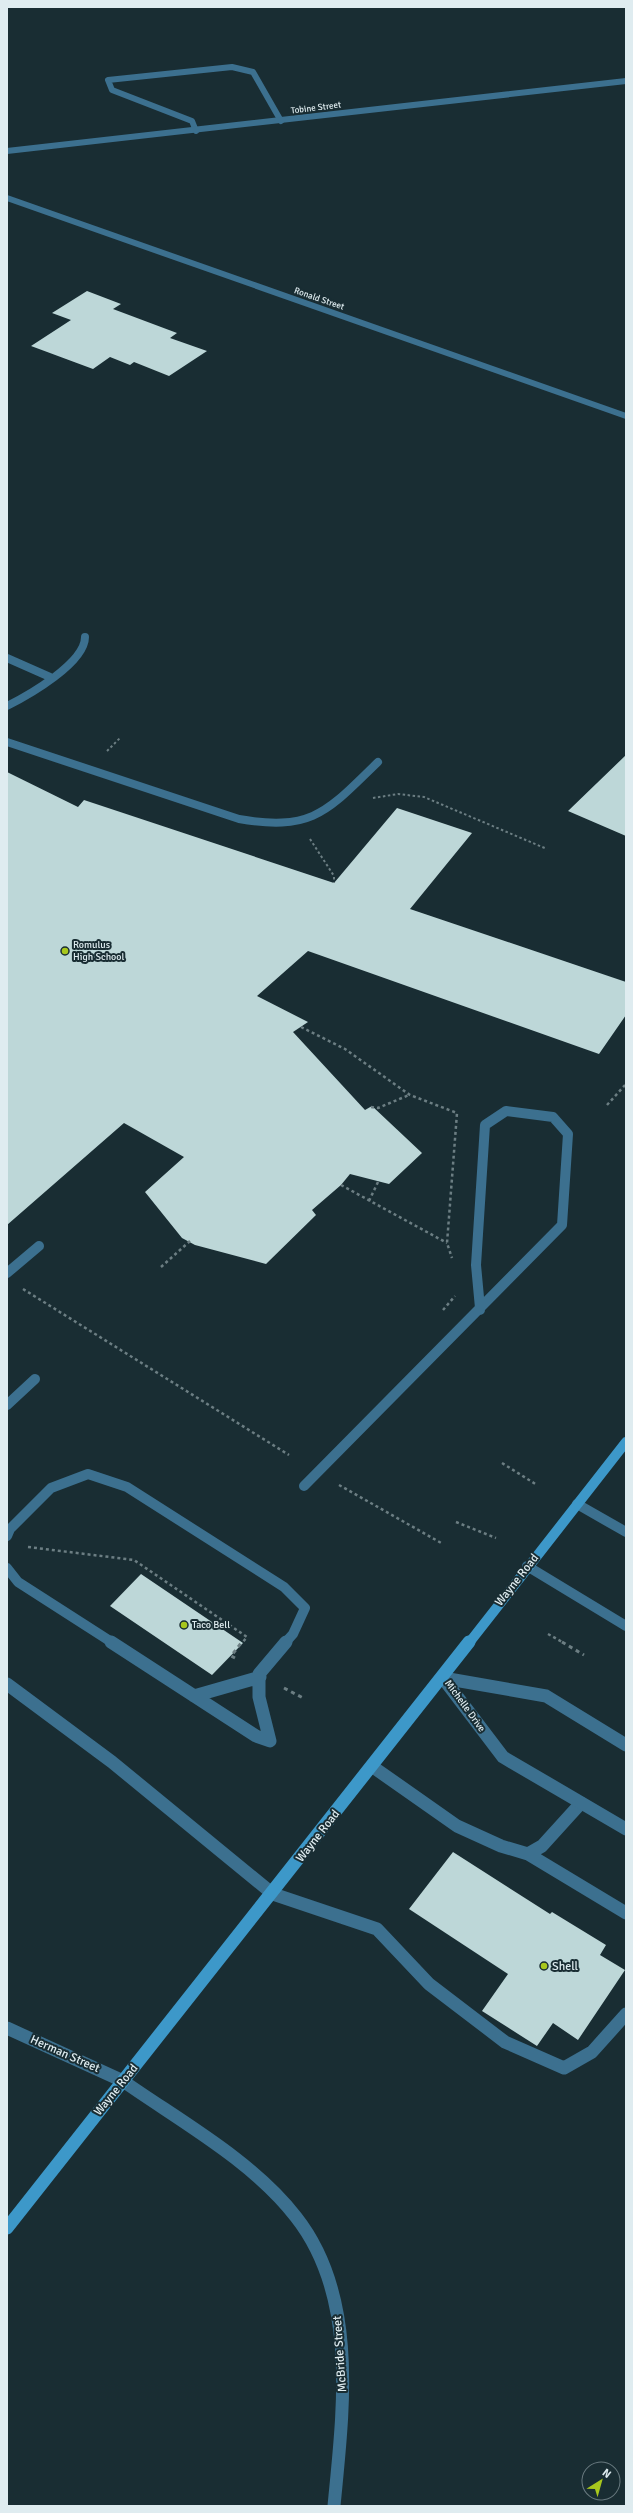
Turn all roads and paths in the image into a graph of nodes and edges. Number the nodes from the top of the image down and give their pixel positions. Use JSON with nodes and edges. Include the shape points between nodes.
{"nodes":[{"id":1,"x":626,"y":81,"type":"edge"},
{"id":2,"x":282,"y":121,"type":"junction"},
{"id":3,"x":196,"y":130,"type":"junction"},
{"id":4,"x":7,"y":151,"type":"edge"},
{"id":5,"x":7,"y":198,"type":"edge"},
{"id":6,"x":626,"y":416,"type":"edge"},
{"id":7,"x":85,"y":637,"type":"dead end"},
{"id":8,"x":7,"y":658,"type":"edge"},
{"id":9,"x":50,"y":677,"type":"junction"},
{"id":10,"x":7,"y":706,"type":"edge"},
{"id":11,"x":120,"y":738,"type":"dead end"},
{"id":12,"x":7,"y":742,"type":"edge"},
{"id":13,"x":102,"y":756,"type":"dead end"},
{"id":14,"x":378,"y":762,"type":"dead end"},
{"id":15,"x":308,"y":835,"type":"dead end"},
{"id":16,"x":334,"y":883,"type":"dead end"},
{"id":17,"x":301,"y":1026,"type":"dead end"},
{"id":18,"x":626,"y":1084,"type":"edge"},
{"id":19,"x":410,"y":1094,"type":"junction"},
{"id":20,"x":607,"y":1105,"type":"dead end"},
{"id":21,"x":371,"y":1107,"type":"dead end"},
{"id":22,"x":378,"y":1182,"type":"dead end"},
{"id":23,"x":341,"y":1185,"type":"dead end"},
{"id":24,"x":369,"y":1201,"type":"junction"},
{"id":25,"x":190,"y":1241,"type":"dead end"},
{"id":26,"x":447,"y":1243,"type":"junction"},
{"id":27,"x":39,"y":1246,"type":"dead end"},
{"id":28,"x":455,"y":1265,"type":"dead end"},
{"id":29,"x":161,"y":1267,"type":"dead end"},
{"id":30,"x":7,"y":1273,"type":"edge"},
{"id":31,"x":20,"y":1287,"type":"dead end"},
{"id":32,"x":458,"y":1293,"type":"dead end"},
{"id":33,"x":480,"y":1310,"type":"junction"},
{"id":34,"x":442,"y":1311,"type":"dead end"},
{"id":35,"x":35,"y":1379,"type":"dead end"},
{"id":36,"x":7,"y":1405,"type":"edge"},
{"id":37,"x":626,"y":1442,"type":"edge"},
{"id":38,"x":289,"y":1455,"type":"dead end"},
{"id":39,"x":502,"y":1463,"type":"dead end"},
{"id":40,"x":340,"y":1485,"type":"dead end"},
{"id":41,"x":537,"y":1485,"type":"dead end"},
{"id":42,"x":304,"y":1486,"type":"dead end"},
{"id":43,"x":576,"y":1504,"type":"junction"},
{"id":44,"x":456,"y":1522,"type":"dead end"},
{"id":45,"x":626,"y":1532,"type":"edge"},
{"id":46,"x":7,"y":1536,"type":"edge"},
{"id":47,"x":496,"y":1538,"type":"dead end"},
{"id":48,"x":443,"y":1544,"type":"dead end"},
{"id":49,"x":21,"y":1546,"type":"dead end"},
{"id":50,"x":527,"y":1566,"type":"junction"},
{"id":51,"x":7,"y":1568,"type":"edge"},
{"id":52,"x":626,"y":1626,"type":"edge"},
{"id":53,"x":548,"y":1634,"type":"dead end"},
{"id":54,"x":584,"y":1655,"type":"dead end"},
{"id":55,"x":242,"y":1662,"type":"dead end"},
{"id":56,"x":260,"y":1678,"type":"junction"},
{"id":57,"x":443,"y":1678,"type":"junction"},
{"id":58,"x":7,"y":1684,"type":"edge"},
{"id":59,"x":280,"y":1685,"type":"dead end"},
{"id":60,"x":194,"y":1696,"type":"junction"},
{"id":61,"x":305,"y":1699,"type":"dead end"},
{"id":62,"x":626,"y":1745,"type":"edge"},
{"id":63,"x":373,"y":1767,"type":"junction"},
{"id":64,"x":581,"y":1802,"type":"junction"},
{"id":65,"x":626,"y":1829,"type":"edge"},
{"id":66,"x":528,"y":1854,"type":"junction"},
{"id":67,"x":273,"y":1894,"type":"junction"},
{"id":68,"x":626,"y":1913,"type":"edge"},
{"id":69,"x":626,"y":2014,"type":"edge"},
{"id":70,"x":7,"y":2028,"type":"edge"},
{"id":71,"x":123,"y":2081,"type":"junction"},
{"id":72,"x":7,"y":2228,"type":"edge"},
{"id":73,"x":334,"y":2506,"type":"edge"}],
"edges":[{"from":1,"to":2,"type":"street","name":"Tobine Street"},
{"from":2,"to":3,"type":"street","name":"Tobine Street"},
{"from":2,"to":3,"type":"street","via":[[253,72],[242,68],[108,80],[112,90],[192,121]]},
{"from":3,"to":4,"type":"street","name":"Tobine Street"},
{"from":5,"to":6,"type":"street","name":"Ronald Street"},
{"from":7,"to":9,"type":"street","via":[[84,648],[75,659]]},
{"from":8,"to":9,"type":"street"},
{"from":9,"to":10,"type":"street","via":[[21,700]]},
{"from":11,"to":13,"type":"path"},
{"from":12,"to":14,"type":"street","via":[[239,819],[262,824],[292,822],[319,814]]},
{"from":15,"to":16,"type":"path","via":[[334,876]]},
{"from":17,"to":19,"type":"path","via":[[345,1049]]},
{"from":18,"to":20,"type":"path"},
{"from":19,"to":21,"type":"path","via":[[378,1108]]},
{"from":19,"to":26,"type":"path","via":[[457,1113]]},
{"from":22,"to":24,"type":"path"},
{"from":23,"to":24,"type":"path"},
{"from":24,"to":26,"type":"path"},
{"from":25,"to":29,"type":"path"},
{"from":26,"to":28,"type":"path"},
{"from":27,"to":30,"type":"street"},
{"from":31,"to":38,"type":"path"},
{"from":32,"to":34,"type":"path"},
{"from":33,"to":33,"type":"street","via":[[562,1225],[568,1134],[553,1116],[506,1111],[485,1125],[476,1264]]},
{"from":33,"to":42,"type":"street"},
{"from":35,"to":36,"type":"street"},
{"from":37,"to":43,"type":"main road","name":"Wayne Road"},
{"from":39,"to":41,"type":"path"},
{"from":40,"to":48,"type":"path"},
{"from":43,"to":45,"type":"street"},
{"from":43,"to":50,"type":"main road","name":"Wayne Road"},
{"from":44,"to":47,"type":"path"},
{"from":46,"to":56,"type":"street","via":[[10,1529],[51,1488],[88,1474],[128,1487],[284,1587],[305,1608],[293,1634],[260,1674]]},
{"from":49,"to":55,"type":"path","via":[[134,1560],[247,1638],[231,1656]]},
{"from":50,"to":52,"type":"street"},
{"from":50,"to":57,"type":"main road","name":"Wayne Road"},
{"from":51,"to":60,"type":"street","via":[[18,1582]]},
{"from":53,"to":54,"type":"path"},
{"from":56,"to":60,"type":"street"},
{"from":56,"to":60,"type":"street","via":[[259,1697],[270,1741],[256,1736]]},
{"from":57,"to":62,"type":"street","name":"Michelle Drive","via":[[546,1696]]},
{"from":57,"to":63,"type":"main road","name":"Wayne Road"},
{"from":57,"to":64,"type":"street","name":"Michelle Drive","via":[[503,1757]]},
{"from":58,"to":67,"type":"street","via":[[112,1762]]},
{"from":59,"to":61,"type":"path"},
{"from":63,"to":66,"type":"street","via":[[457,1826],[501,1846]]},
{"from":63,"to":67,"type":"main road","name":"Wayne Road"},
{"from":64,"to":65,"type":"street","name":"Michelle Drive"},
{"from":64,"to":66,"type":"street","via":[[542,1846]]},
{"from":66,"to":68,"type":"street"},
{"from":67,"to":69,"type":"street","via":[[377,1929],[429,1984],[505,2042],[564,2068],[582,2060],[600,2047]]},
{"from":67,"to":71,"type":"main road","name":"Wayne Road"},
{"from":70,"to":71,"type":"street","name":"Herman Street"},
{"from":71,"to":72,"type":"main road","name":"Wayne Road"},
{"from":71,"to":73,"type":"street","name":"McBride Street","via":[[266,2184],[299,2219],[321,2256],[334,2292],[341,2338],[343,2410]]}]}
